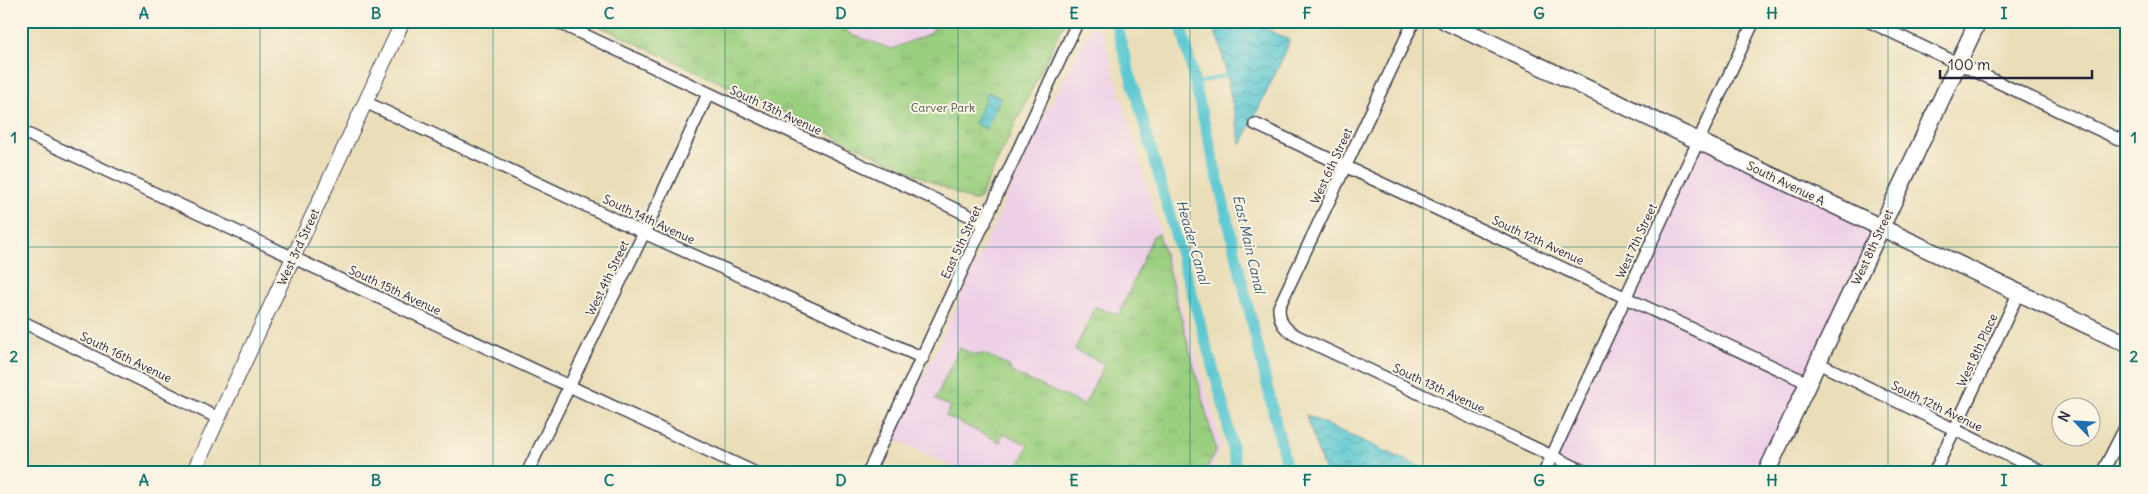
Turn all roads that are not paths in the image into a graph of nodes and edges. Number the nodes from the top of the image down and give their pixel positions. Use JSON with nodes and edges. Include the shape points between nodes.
{"nodes":[{"id":1,"x":403,"y":21,"type":"edge"},
{"id":2,"x":555,"y":21,"type":"edge"},
{"id":3,"x":1078,"y":21,"type":"edge"},
{"id":4,"x":1414,"y":21,"type":"edge"},
{"id":5,"x":1445,"y":21,"type":"edge"},
{"id":6,"x":1754,"y":21,"type":"edge"},
{"id":7,"x":1868,"y":21,"type":"edge"},
{"id":8,"x":1978,"y":21,"type":"edge"},
{"id":9,"x":1959,"y":63,"type":"junction"},
{"id":10,"x":708,"y":94,"type":"junction"},
{"id":11,"x":365,"y":102,"type":"junction"},
{"id":12,"x":1255,"y":124,"type":"dead end"},
{"id":13,"x":21,"y":131,"type":"edge"},
{"id":14,"x":1698,"y":140,"type":"junction"},
{"id":15,"x":2127,"y":143,"type":"edge"},
{"id":16,"x":1346,"y":166,"type":"junction"},
{"id":17,"x":985,"y":223,"type":"junction"},
{"id":18,"x":1881,"y":228,"type":"junction"},
{"id":19,"x":644,"y":233,"type":"junction"},
{"id":20,"x":293,"y":258,"type":"junction"},
{"id":21,"x":2018,"y":292,"type":"junction"},
{"id":22,"x":1626,"y":296,"type":"junction"},
{"id":23,"x":21,"y":321,"type":"edge"},
{"id":24,"x":1281,"y":324,"type":"joint"},
{"id":25,"x":2127,"y":344,"type":"edge"},
{"id":26,"x":923,"y":358,"type":"junction"},
{"id":27,"x":1818,"y":363,"type":"junction"},
{"id":28,"x":1808,"y":383,"type":"junction"},
{"id":29,"x":570,"y":387,"type":"junction"},
{"id":30,"x":218,"y":418,"type":"junction"},
{"id":31,"x":2127,"y":424,"type":"edge"},
{"id":32,"x":1954,"y":430,"type":"junction"},
{"id":33,"x":1552,"y":456,"type":"junction"},
{"id":34,"x":193,"y":473,"type":"edge"},
{"id":35,"x":527,"y":473,"type":"edge"},
{"id":36,"x":756,"y":473,"type":"edge"},
{"id":37,"x":868,"y":473,"type":"edge"},
{"id":38,"x":1544,"y":473,"type":"edge"},
{"id":39,"x":1588,"y":473,"type":"edge"},
{"id":40,"x":1766,"y":473,"type":"edge"},
{"id":41,"x":1934,"y":473,"type":"edge"},
{"id":42,"x":2044,"y":473,"type":"edge"},
{"id":43,"x":2102,"y":473,"type":"edge"}],
"edges":[{"from":1,"to":11,"type":"street","name":"West 3rd Street"},
{"from":2,"to":10,"type":"street","name":"South 13th Avenue"},
{"from":3,"to":17,"type":"street","name":"East 5th Street"},
{"from":4,"to":16,"type":"street","name":"West 6th Street"},
{"from":5,"to":14,"type":"main road","name":"South Avenue A"},
{"from":6,"to":14,"type":"street","name":"West 7th Street"},
{"from":7,"to":9,"type":"street"},
{"from":8,"to":9,"type":"main road","name":"West 8th Street"},
{"from":9,"to":15,"type":"street"},
{"from":9,"to":18,"type":"main road","name":"West 8th Street"},
{"from":10,"to":17,"type":"street","name":"South 13th Avenue"},
{"from":10,"to":19,"type":"street","name":"West 4th Street"},
{"from":11,"to":19,"type":"street","name":"South 14th Avenue"},
{"from":11,"to":20,"type":"street","name":"West 3rd Street"},
{"from":12,"to":16,"type":"street","name":"South 12th Avenue"},
{"from":13,"to":20,"type":"street","name":"South 15th Avenue"},
{"from":14,"to":18,"type":"main road","name":"South Avenue A"},
{"from":14,"to":22,"type":"street","name":"West 7th Street"},
{"from":16,"to":22,"type":"street","name":"South 12th Avenue"},
{"from":16,"to":24,"type":"street","name":"West 6th Street","via":[[1280,307]]},
{"from":17,"to":26,"type":"street","name":"East 5th Street"},
{"from":18,"to":21,"type":"main road","name":"South Avenue A"},
{"from":18,"to":27,"type":"main road","name":"West 8th Street"},
{"from":19,"to":26,"type":"street","name":"South 14th Avenue"},
{"from":19,"to":29,"type":"street","name":"West 4th Street"},
{"from":20,"to":29,"type":"street","name":"South 15th Avenue"},
{"from":20,"to":30,"type":"street","name":"West 3rd Street"},
{"from":21,"to":25,"type":"main road","name":"South Avenue A"},
{"from":21,"to":32,"type":"street","name":"West 8th Place"},
{"from":22,"to":28,"type":"street","name":"South 12th Avenue"},
{"from":22,"to":33,"type":"street","name":"West 7th Street"},
{"from":23,"to":30,"type":"street","name":"South 16th Avenue"},
{"from":24,"to":33,"type":"street","name":"South 13th Avenue","via":[[1289,332]]},
{"from":26,"to":37,"type":"street","name":"East 5th Street"},
{"from":27,"to":28,"type":"main road","name":"West 8th Street"},
{"from":27,"to":32,"type":"street","name":"South 12th Avenue"},
{"from":28,"to":40,"type":"main road","name":"West 8th Street"},
{"from":29,"to":35,"type":"street","name":"West 4th Street"},
{"from":29,"to":36,"type":"street","name":"South 15th Avenue"},
{"from":30,"to":34,"type":"street","name":"West 3rd Street"},
{"from":31,"to":43,"type":"street"},
{"from":32,"to":41,"type":"street","name":"West 8th Place"},
{"from":32,"to":42,"type":"street","name":"South 12th Avenue"},
{"from":33,"to":38,"type":"street","name":"West 7th Street"},
{"from":33,"to":39,"type":"street","name":"South 13th Avenue"}]}
